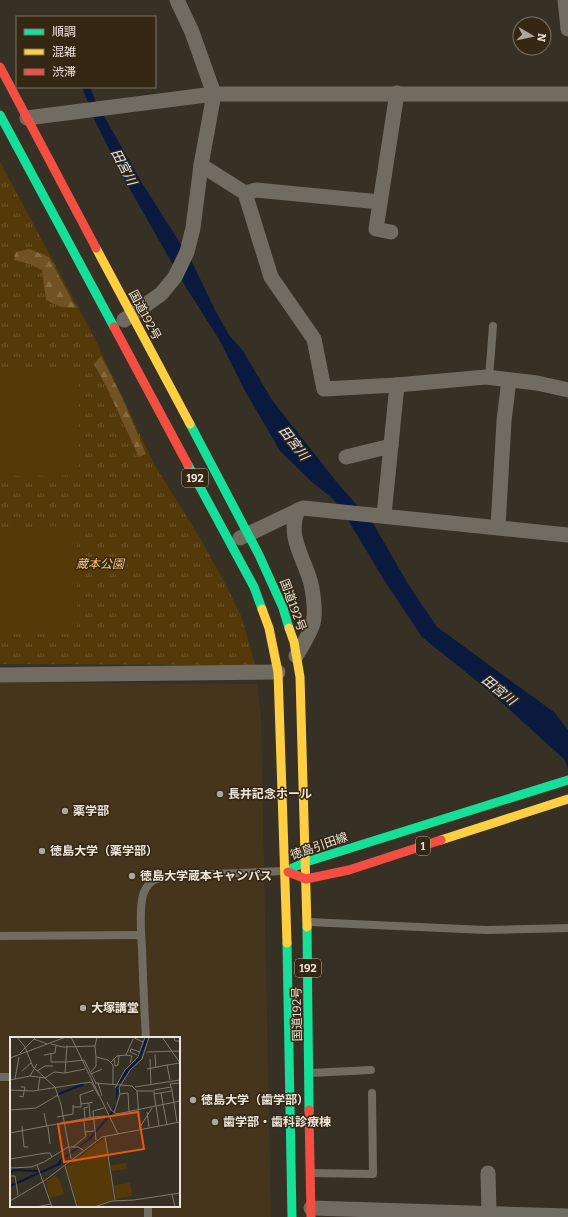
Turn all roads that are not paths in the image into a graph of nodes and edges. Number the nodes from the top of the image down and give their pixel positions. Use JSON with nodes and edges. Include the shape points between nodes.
{"nodes":[{"id":1,"x":177,"y":0,"type":"edge"},
{"id":2,"x":565,"y":0,"type":"edge"},
{"id":3,"x":568,"y":29,"type":"edge"},
{"id":4,"x":0,"y":67,"type":"edge"},
{"id":5,"x":214,"y":94,"type":"junction"},
{"id":6,"x":396,"y":94,"type":"junction"},
{"id":7,"x":568,"y":94,"type":"edge"},
{"id":8,"x":0,"y":115,"type":"edge"},
{"id":9,"x":27,"y":118,"type":"junction"},
{"id":10,"x":201,"y":165,"type":"junction"},
{"id":11,"x":245,"y":193,"type":"junction"},
{"id":12,"x":380,"y":202,"type":"junction"},
{"id":13,"x":391,"y":232,"type":"dead end"},
{"id":14,"x":131,"y":315,"type":"junction"},
{"id":15,"x":114,"y":326,"type":"junction"},
{"id":16,"x":493,"y":326,"type":"dead end"},
{"id":17,"x":489,"y":378,"type":"junction"},
{"id":18,"x":509,"y":380,"type":"junction"},
{"id":19,"x":397,"y":385,"type":"junction"},
{"id":20,"x":568,"y":390,"type":"edge"},
{"id":21,"x":390,"y":446,"type":"junction"},
{"id":22,"x":346,"y":457,"type":"dead end"},
{"id":23,"x":298,"y":510,"type":"junction"},
{"id":24,"x":377,"y":514,"type":"junction"},
{"id":25,"x":498,"y":527,"type":"junction"},
{"id":26,"x":248,"y":534,"type":"junction"},
{"id":27,"x":568,"y":534,"type":"edge"},
{"id":28,"x":230,"y":542,"type":"junction"},
{"id":29,"x":296,"y":656,"type":"junction"},
{"id":30,"x":278,"y":672,"type":"junction"},
{"id":31,"x":0,"y":675,"type":"edge"},
{"id":32,"x":568,"y":780,"type":"edge"},
{"id":33,"x":565,"y":801,"type":"edge"},
{"id":34,"x":306,"y":862,"type":"junction"},
{"id":35,"x":285,"y":871,"type":"junction"},
{"id":36,"x":306,"y":879,"type":"junction"},
{"id":37,"x":307,"y":922,"type":"junction"},
{"id":38,"x":568,"y":928,"type":"edge"},
{"id":39,"x":141,"y":935,"type":"junction"},
{"id":40,"x":0,"y":936,"type":"edge"},
{"id":41,"x":146,"y":1037,"type":"edge"},
{"id":42,"x":371,"y":1070,"type":"dead end"},
{"id":43,"x":309,"y":1073,"type":"junction"},
{"id":44,"x":372,"y":1093,"type":"dead end"},
{"id":45,"x":311,"y":1173,"type":"junction"},
{"id":46,"x":488,"y":1173,"type":"dead end"},
{"id":47,"x":311,"y":1213,"type":"edge"},
{"id":48,"x":337,"y":1213,"type":"edge"},
{"id":49,"x":489,"y":1213,"type":"junction"},
{"id":50,"x":568,"y":1216,"type":"edge"},
{"id":51,"x":292,"y":1217,"type":"edge"}],
"edges":[{"from":1,"to":5,"type":"street","via":[[192,32]]},
{"from":2,"to":3,"type":"street"},
{"from":4,"to":9,"type":"main road","name":"国道192号","number":"192"},
{"from":5,"to":6,"type":"street"},
{"from":5,"to":9,"type":"street"},
{"from":5,"to":10,"type":"street"},
{"from":6,"to":7,"type":"street"},
{"from":6,"to":12,"type":"street"},
{"from":8,"to":15,"type":"main road","name":"国道192号","number":"192"},
{"from":9,"to":14,"type":"main road","name":"国道192号","number":"192"},
{"from":10,"to":11,"type":"street"},
{"from":10,"to":14,"type":"street","via":[[193,228],[187,252],[175,277],[161,294]]},
{"from":11,"to":12,"type":"street","via":[[256,190]]},
{"from":11,"to":19,"type":"street","via":[[271,277],[314,339],[324,389]]},
{"from":12,"to":13,"type":"street","via":[[376,229]]},
{"from":14,"to":15,"type":"street"},
{"from":14,"to":26,"type":"main road","name":"国道192号","number":"192"},
{"from":15,"to":28,"type":"main road","name":"国道192号","number":"192"},
{"from":16,"to":17,"type":"lane"},
{"from":17,"to":18,"type":"street"},
{"from":17,"to":19,"type":"street"},
{"from":18,"to":20,"type":"street"},
{"from":18,"to":25,"type":"street","via":[[504,420]]},
{"from":19,"to":21,"type":"street"},
{"from":21,"to":22,"type":"street"},
{"from":21,"to":24,"type":"street"},
{"from":23,"to":24,"type":"street","via":[[303,508]]},
{"from":23,"to":26,"type":"street"},
{"from":23,"to":29,"type":"street","via":[[295,516],[295,540],[310,579],[313,624]]},
{"from":24,"to":25,"type":"street"},
{"from":25,"to":27,"type":"street"},
{"from":26,"to":28,"type":"street"},
{"from":26,"to":29,"type":"main road","name":"国道192号","number":"192","via":[[283,608]]},
{"from":28,"to":30,"type":"main road","name":"国道192号","number":"192","via":[[254,587],[270,628]]},
{"from":29,"to":34,"type":"main road","name":"国道192号","number":"192","via":[[300,677]]},
{"from":30,"to":31,"type":"street"},
{"from":30,"to":35,"type":"main road","name":"国道192号","number":"192"},
{"from":32,"to":34,"type":"main road","name":"徳島引田線","number":"1"},
{"from":33,"to":36,"type":"main road","number":"1","via":[[349,870]]},
{"from":34,"to":35,"type":"main road","name":"徳島引田線","number":"1"},
{"from":34,"to":36,"type":"main road","name":"国道192号","number":"192"},
{"from":35,"to":36,"type":"main road","name":"徳島引田線"},
{"from":35,"to":39,"type":"lane","via":[[155,878],[143,895]]},
{"from":35,"to":51,"type":"main road","name":"国道192号","number":"192"},
{"from":36,"to":37,"type":"main road","name":"国道192号","number":"192"},
{"from":37,"to":38,"type":"lane","via":[[486,930]]},
{"from":37,"to":43,"type":"main road","name":"国道192号","number":"192"},
{"from":39,"to":40,"type":"lane"},
{"from":39,"to":41,"type":"lane"},
{"from":42,"to":43,"type":"lane"},
{"from":43,"to":45,"type":"main road","name":"国道192号","number":"192"},
{"from":44,"to":45,"type":"lane","via":[[373,1174]]},
{"from":45,"to":47,"type":"main road","name":"国道192号","number":"192"},
{"from":46,"to":49,"type":"street"},
{"from":47,"to":48,"type":"street"},
{"from":48,"to":49,"type":"street"},
{"from":49,"to":50,"type":"street"}]}
